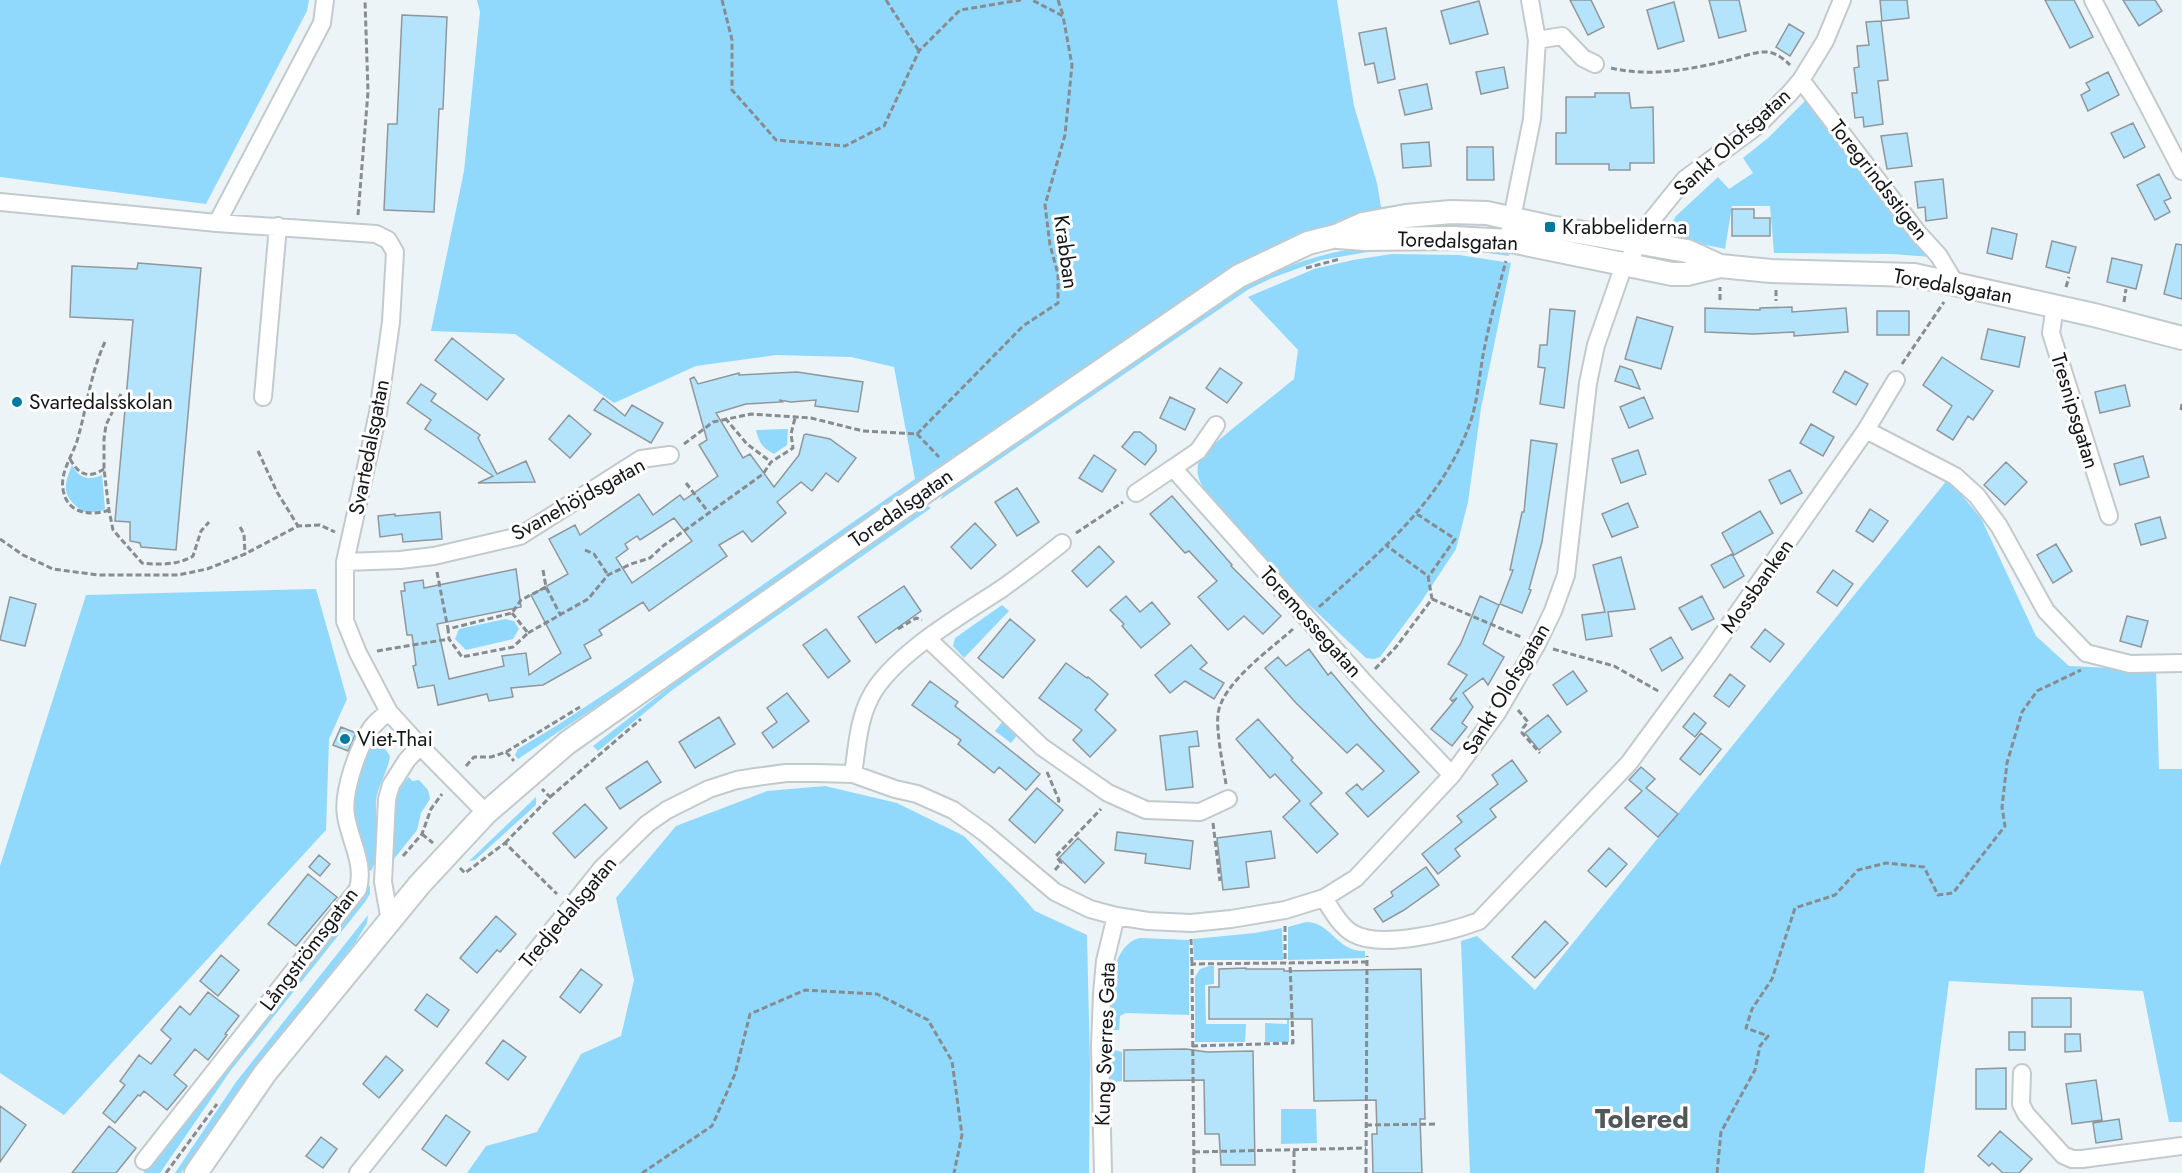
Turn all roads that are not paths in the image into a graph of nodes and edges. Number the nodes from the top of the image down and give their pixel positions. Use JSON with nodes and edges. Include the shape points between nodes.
{"nodes":[{"id":1,"x":325,"y":0,"type":"edge"},
{"id":2,"x":1530,"y":0,"type":"edge"},
{"id":3,"x":1842,"y":0,"type":"edge"},
{"id":4,"x":2093,"y":0,"type":"edge"},
{"id":5,"x":1537,"y":40,"type":"junction"},
{"id":6,"x":1595,"y":64,"type":"road end"},
{"id":7,"x":1801,"y":80,"type":"junction"},
{"id":8,"x":2181,"y":165,"type":"edge"},
{"id":9,"x":0,"y":202,"type":"edge"},
{"id":10,"x":1512,"y":218,"type":"junction"},
{"id":11,"x":217,"y":223,"type":"junction"},
{"id":12,"x":278,"y":226,"type":"junction"},
{"id":13,"x":1336,"y":236,"type":"junction"},
{"id":14,"x":1511,"y":241,"type":"junction"},
{"id":15,"x":1640,"y":243,"type":"junction"},
{"id":16,"x":1624,"y":265,"type":"junction"},
{"id":17,"x":1720,"y":266,"type":"junction"},
{"id":18,"x":1950,"y":292,"type":"junction"},
{"id":19,"x":2055,"y":306,"type":"junction"},
{"id":20,"x":2182,"y":338,"type":"edge"},
{"id":21,"x":1896,"y":380,"type":"dead end"},
{"id":22,"x":263,"y":397,"type":"dead end"},
{"id":23,"x":1216,"y":425,"type":"dead end"},
{"id":24,"x":1866,"y":430,"type":"junction"},
{"id":25,"x":670,"y":455,"type":"road end"},
{"id":26,"x":1173,"y":468,"type":"junction"},
{"id":27,"x":1136,"y":493,"type":"road end"},
{"id":28,"x":2109,"y":516,"type":"dead end"},
{"id":29,"x":1062,"y":543,"type":"road end"},
{"id":30,"x":345,"y":562,"type":"junction"},
{"id":31,"x":928,"y":639,"type":"junction"},
{"id":32,"x":2182,"y":663,"type":"edge"},
{"id":33,"x":389,"y":712,"type":"junction"},
{"id":34,"x":420,"y":746,"type":"junction"},
{"id":35,"x":853,"y":774,"type":"junction"},
{"id":36,"x":1452,"y":775,"type":"junction"},
{"id":37,"x":1228,"y":799,"type":"road end"},
{"id":38,"x":486,"y":813,"type":"junction"},
{"id":39,"x":1324,"y":898,"type":"junction"},
{"id":40,"x":1116,"y":916,"type":"junction"},
{"id":41,"x":390,"y":921,"type":"junction"},
{"id":42,"x":2022,"y":1073,"type":"dead end"},
{"id":43,"x":2182,"y":1146,"type":"edge"},
{"id":44,"x":144,"y":1161,"type":"dead end"},
{"id":45,"x":196,"y":1173,"type":"edge"},
{"id":46,"x":358,"y":1173,"type":"edge"},
{"id":47,"x":1103,"y":1173,"type":"edge"}],
"edges":[{"from":1,"to":11,"type":"street","via":[[322,23]]},
{"from":2,"to":5,"type":"street"},
{"from":3,"to":7,"type":"street","name":"Sankt Olofsgatan","via":[[1825,41]]},
{"from":4,"to":8,"type":"street"},
{"from":5,"to":6,"type":"street","via":[[1562,36],[1583,58]]},
{"from":5,"to":10,"type":"street","via":[[1532,118]]},
{"from":7,"to":15,"type":"street","name":"Sankt Olofsgatan","via":[[1757,126],[1685,179],[1651,221]]},
{"from":7,"to":18,"type":"street","name":"Toregrindsstigen","via":[[1939,256]]},
{"from":9,"to":11,"type":"street","name":"Svartedalsgatan"},
{"from":10,"to":13,"type":"street","name":"Toredalsgatan","via":[[1451,212],[1406,216],[1363,224]]},
{"from":10,"to":14,"type":"street"},
{"from":10,"to":15,"type":"street","name":"Toredalsgatan"},
{"from":11,"to":12,"type":"street","name":"Svartedalsgatan"},
{"from":12,"to":22,"type":"street"},
{"from":12,"to":30,"type":"street","name":"Svartedalsgatan","via":[[376,234],[388,240],[395,252],[391,322],[378,413]]},
{"from":13,"to":14,"type":"street","name":"Toredalsgatan"},
{"from":13,"to":38,"type":"street","name":"Toredalsgatan","via":[[1269,260],[1196,304],[577,736]]},
{"from":14,"to":16,"type":"street","name":"Toredalsgatan"},
{"from":15,"to":16,"type":"street","name":"Sankt Olofsgatan"},
{"from":15,"to":17,"type":"street","name":"Toredalsgatan","via":[[1687,251]]},
{"from":16,"to":17,"type":"street","name":"Toredalsgatan","via":[[1672,274]]},
{"from":16,"to":36,"type":"street","name":"Sankt Olofsgatan","via":[[1596,345],[1588,383],[1566,575],[1537,644],[1505,699]]},
{"from":17,"to":18,"type":"street","name":"Toredalsgatan","via":[[1914,275]]},
{"from":18,"to":19,"type":"street","name":"Toredalsgatan"},
{"from":19,"to":20,"type":"street","name":"Toredalsgatan"},
{"from":19,"to":28,"type":"street","name":"Tresnipsgatan","via":[[2050,333]]},
{"from":21,"to":24,"type":"street","name":"Mossbanken"},
{"from":23,"to":26,"type":"street","via":[[1197,451]]},
{"from":24,"to":32,"type":"street","via":[[1955,476],[1977,496],[2000,526],[2046,611],[2086,654],[2130,664]]},
{"from":24,"to":39,"type":"street","name":"Mossbanken","via":[[1629,763],[1479,921],[1449,932],[1370,940],[1352,933]]},
{"from":25,"to":30,"type":"street","name":"Svanehöjdsgatan","via":[[640,459],[520,536],[434,556]]},
{"from":26,"to":27,"type":"street"},
{"from":26,"to":36,"type":"street","name":"Toremossegatan"},
{"from":29,"to":31,"type":"street"},
{"from":30,"to":33,"type":"street","name":"Svartedalsgatan","via":[[345,621]]},
{"from":31,"to":35,"type":"street","via":[[890,671],[870,697],[860,726]]},
{"from":31,"to":37,"type":"street","via":[[1042,747],[1113,796],[1146,810],[1200,812]]},
{"from":33,"to":34,"type":"street","name":"Svartedalsgatan"},
{"from":33,"to":44,"type":"street","name":"Långströmsgatan","via":[[371,728],[348,788],[345,814],[360,865],[358,889]]},
{"from":34,"to":38,"type":"street","name":"Svartedalsgatan"},
{"from":34,"to":41,"type":"street","via":[[391,785],[387,800],[383,882]]},
{"from":35,"to":40,"type":"street","name":"Sankt Olofsgatan","via":[[953,810],[1055,892],[1090,909]]},
{"from":35,"to":46,"type":"street","name":"Tredjedalsgatan","via":[[786,773],[737,780],[709,789],[647,824],[602,868]]},
{"from":36,"to":39,"type":"street","name":"Sankt Olofsgatan","via":[[1356,878]]},
{"from":38,"to":41,"type":"street","name":"Långströmsgatan"},
{"from":39,"to":40,"type":"street","name":"Sankt Olofsgatan","via":[[1285,910],[1191,923]]},
{"from":40,"to":47,"type":"street","name":"Kung Sverres Gata","via":[[1102,993]]},
{"from":41,"to":45,"type":"street","name":"Långströmsgatan","via":[[266,1072]]},
{"from":42,"to":43,"type":"street","via":[[2021,1104],[2026,1114],[2063,1155],[2082,1159]]}]}
